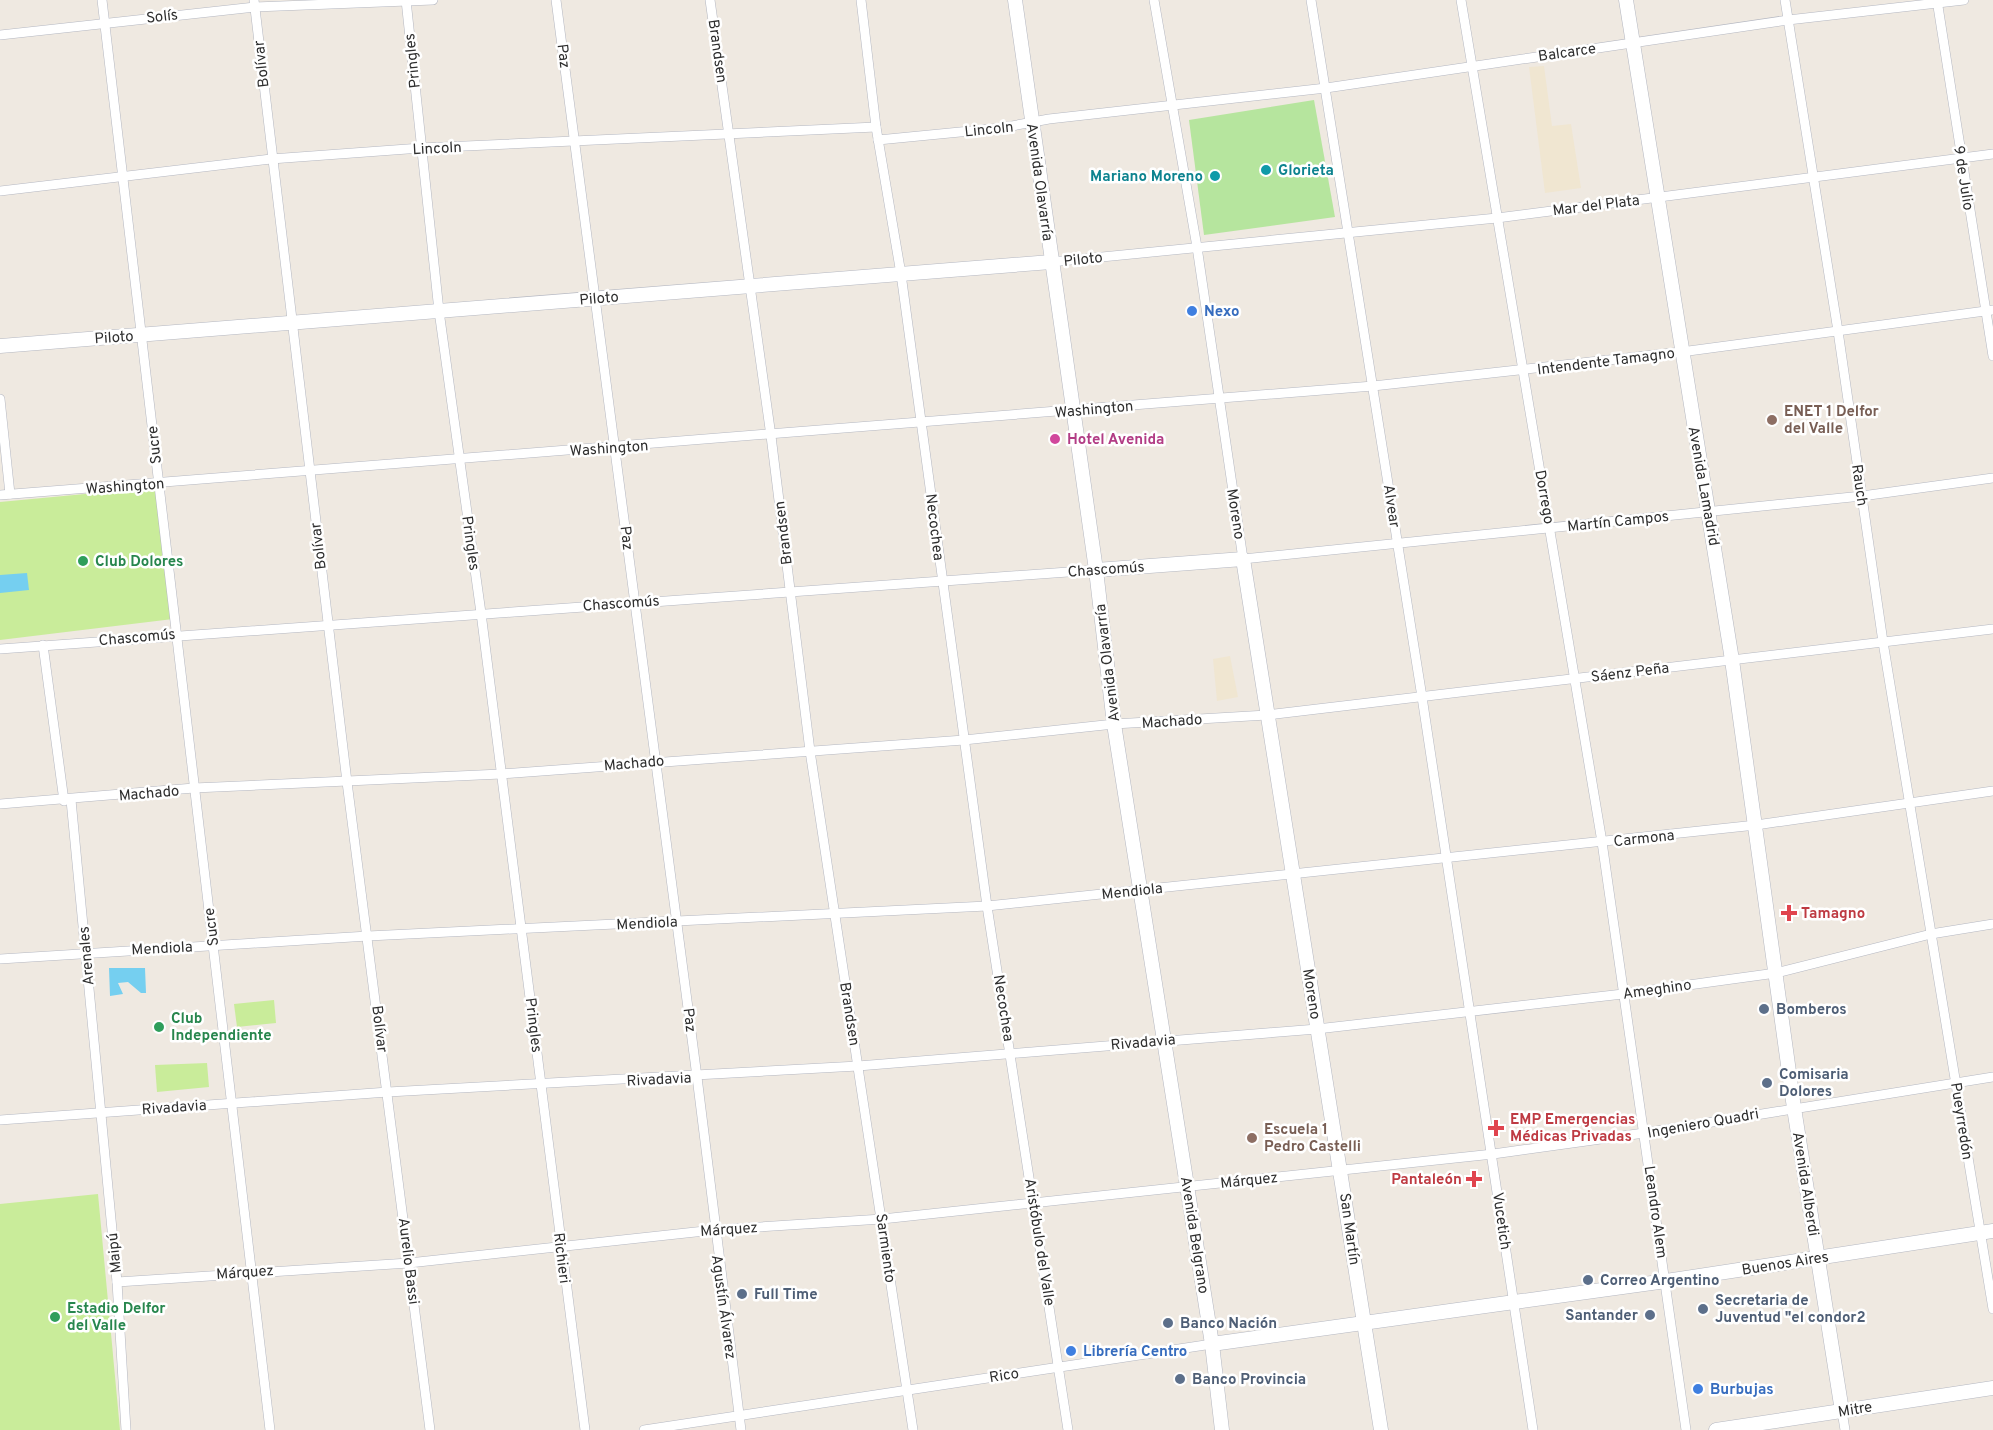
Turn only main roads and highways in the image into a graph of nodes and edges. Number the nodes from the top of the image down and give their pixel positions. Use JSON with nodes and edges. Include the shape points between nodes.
{"nodes":[{"id":1,"x":1015,"y":0,"type":"edge"},
{"id":2,"x":1626,"y":0,"type":"edge"},
{"id":3,"x":1051,"y":262,"type":"junction"},
{"id":4,"x":0,"y":346,"type":"edge"},
{"id":5,"x":1243,"y":559,"type":"joint"},
{"id":6,"x":1096,"y":570,"type":"junction"},
{"id":7,"x":1776,"y":973,"type":"joint"},
{"id":8,"x":1317,"y":1029,"type":"joint"},
{"id":9,"x":1164,"y":1040,"type":"joint"},
{"id":10,"x":1987,"y":1232,"type":"edge"},
{"id":11,"x":1818,"y":1257,"type":"junction"},
{"id":12,"x":1364,"y":1324,"type":"junction"},
{"id":13,"x":1212,"y":1344,"type":"junction"},
{"id":14,"x":1993,"y":1388,"type":"edge"},
{"id":15,"x":1842,"y":1411,"type":"junction"},
{"id":16,"x":1222,"y":1430,"type":"edge"},
{"id":17,"x":1381,"y":1430,"type":"edge"},
{"id":18,"x":1716,"y":1430,"type":"edge"}],
"edges":[{"from":1,"to":3,"type":"main road","name":"Avenida Olavarría"},
{"from":2,"to":7,"type":"main road","name":"Avenida Lamadrid","via":[[1732,660]]},
{"from":3,"to":4,"type":"main road","name":"Piloto"},
{"from":3,"to":6,"type":"main road","name":"Avenida Olavarría"},
{"from":5,"to":6,"type":"main road","name":"Chascomús"},
{"from":5,"to":8,"type":"main road","name":"Moreno"},
{"from":6,"to":9,"type":"main road","name":"Avenida Olavarría","via":[[1114,724]]},
{"from":7,"to":11,"type":"main road","name":"Avenida Alberdi"},
{"from":8,"to":12,"type":"main road","name":"San Martín"},
{"from":9,"to":13,"type":"main road","name":"Avenida Belgrano"},
{"from":10,"to":11,"type":"main road","name":"Buenos Aires"},
{"from":11,"to":12,"type":"main road","name":"Buenos Aires"},
{"from":11,"to":15,"type":"main road","name":"Avenida Alberdi"},
{"from":12,"to":13,"type":"main road","name":"Rico"},
{"from":12,"to":17,"type":"main road","name":"San Martín"},
{"from":13,"to":16,"type":"main road","name":"Avenida Belgrano"},
{"from":14,"to":15,"type":"main road","name":"Mitre"},
{"from":15,"to":18,"type":"main road","name":"Mitre"}]}
